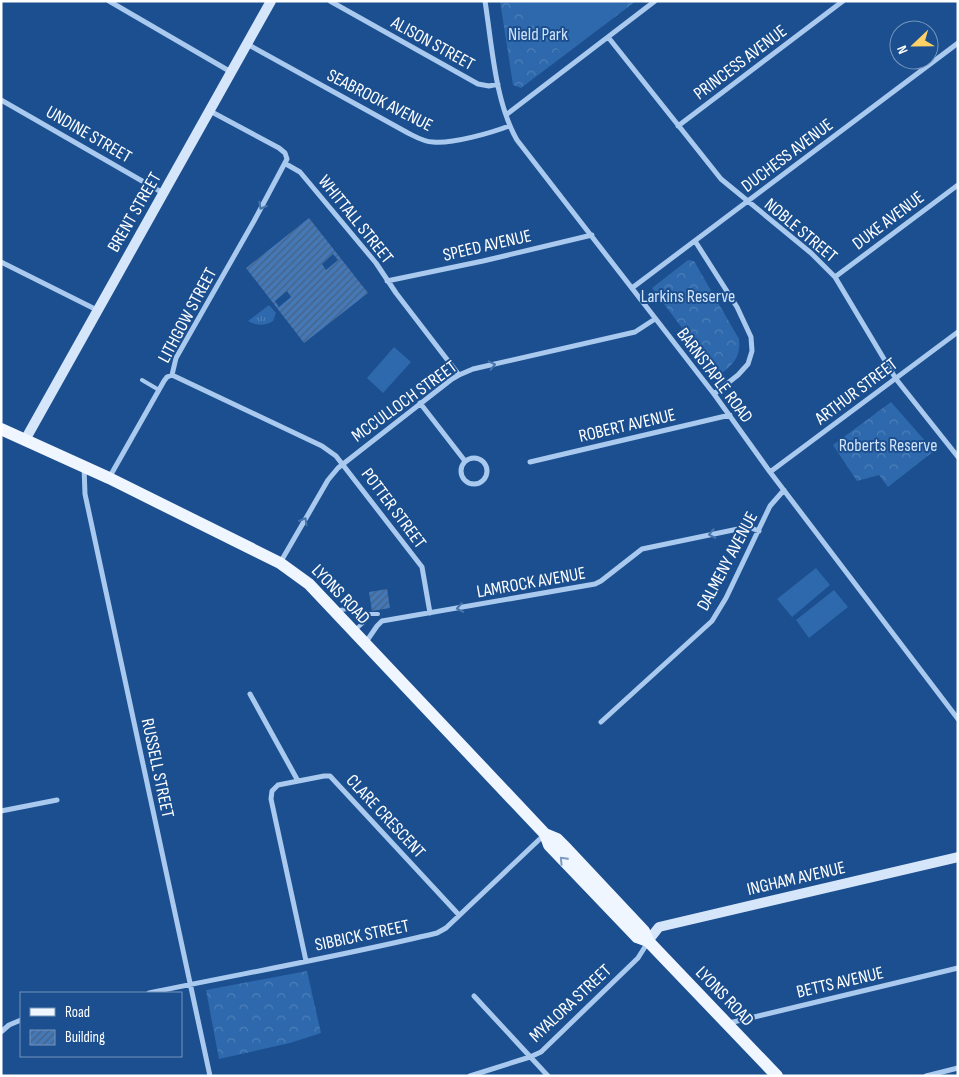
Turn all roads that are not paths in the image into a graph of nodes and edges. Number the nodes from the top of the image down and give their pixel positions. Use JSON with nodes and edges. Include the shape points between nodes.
{"nodes":[{"id":1,"x":109,"y":1,"type":"edge"},
{"id":2,"x":271,"y":1,"type":"edge"},
{"id":3,"x":330,"y":1,"type":"edge"},
{"id":4,"x":485,"y":1,"type":"edge"},
{"id":5,"x":655,"y":1,"type":"edge"},
{"id":6,"x":843,"y":1,"type":"edge"},
{"id":7,"x":608,"y":37,"type":"junction"},
{"id":8,"x":958,"y":43,"type":"edge"},
{"id":9,"x":247,"y":44,"type":"junction"},
{"id":10,"x":231,"y":72,"type":"junction"},
{"id":11,"x":498,"y":84,"type":"junction"},
{"id":12,"x":1,"y":100,"type":"edge"},
{"id":13,"x":210,"y":111,"type":"junction"},
{"id":14,"x":506,"y":115,"type":"junction"},
{"id":15,"x":509,"y":126,"type":"junction"},
{"id":16,"x":678,"y":126,"type":"junction"},
{"id":17,"x":286,"y":164,"type":"junction"},
{"id":18,"x":958,"y":185,"type":"edge"},
{"id":19,"x":163,"y":194,"type":"junction"},
{"id":20,"x":747,"y":202,"type":"junction"},
{"id":21,"x":592,"y":235,"type":"junction"},
{"id":22,"x":695,"y":242,"type":"junction"},
{"id":23,"x":1,"y":262,"type":"edge"},
{"id":24,"x":835,"y":277,"type":"junction"},
{"id":25,"x":387,"y":281,"type":"junction"},
{"id":26,"x":632,"y":288,"type":"junction"},
{"id":27,"x":97,"y":310,"type":"junction"},
{"id":28,"x":655,"y":319,"type":"junction"},
{"id":29,"x":958,"y":332,"type":"edge"},
{"id":30,"x":172,"y":374,"type":"junction"},
{"id":31,"x":459,"y":375,"type":"junction"},
{"id":32,"x":896,"y":378,"type":"junction"},
{"id":33,"x":142,"y":380,"type":"dead end"},
{"id":34,"x":159,"y":390,"type":"junction"},
{"id":35,"x":714,"y":394,"type":"junction"},
{"id":36,"x":420,"y":403,"type":"junction"},
{"id":37,"x":730,"y":415,"type":"junction"},
{"id":38,"x":1,"y":429,"type":"edge"},
{"id":39,"x":25,"y":440,"type":"junction"},
{"id":40,"x":958,"y":458,"type":"edge"},
{"id":41,"x":465,"y":461,"type":"junction"},
{"id":42,"x":530,"y":462,"type":"dead end"},
{"id":43,"x":343,"y":464,"type":"junction"},
{"id":44,"x":84,"y":466,"type":"junction"},
{"id":45,"x":770,"y":472,"type":"junction"},
{"id":46,"x":109,"y":478,"type":"junction"},
{"id":47,"x":784,"y":490,"type":"junction"},
{"id":48,"x":759,"y":532,"type":"junction"},
{"id":49,"x":280,"y":563,"type":"junction"},
{"id":50,"x":349,"y":609,"type":"dead end"},
{"id":51,"x":334,"y":611,"type":"junction"},
{"id":52,"x":430,"y":613,"type":"junction"},
{"id":53,"x":378,"y":614,"type":"dead end"},
{"id":54,"x":354,"y":632,"type":"junction"},
{"id":55,"x":364,"y":644,"type":"junction"},
{"id":56,"x":250,"y":694,"type":"dead end"},
{"id":57,"x":958,"y":719,"type":"edge"},
{"id":58,"x":602,"y":722,"type":"dead end"},
{"id":59,"x":298,"y":781,"type":"junction"},
{"id":60,"x":57,"y":800,"type":"dead end"},
{"id":61,"x":1,"y":811,"type":"edge"},
{"id":62,"x":545,"y":834,"type":"junction"},
{"id":63,"x":958,"y":857,"type":"edge"},
{"id":64,"x":459,"y":915,"type":"junction"},
{"id":65,"x":648,"y":941,"type":"junction"},
{"id":66,"x":306,"y":961,"type":"junction"},
{"id":67,"x":958,"y":968,"type":"edge"},
{"id":68,"x":191,"y":984,"type":"junction"},
{"id":69,"x":154,"y":992,"type":"edge"},
{"id":70,"x":474,"y":996,"type":"dead end"},
{"id":71,"x":20,"y":1020,"type":"edge"},
{"id":72,"x":728,"y":1023,"type":"junction"},
{"id":73,"x":1,"y":1032,"type":"edge"},
{"id":74,"x":530,"y":1057,"type":"junction"},
{"id":75,"x":958,"y":1068,"type":"edge"},
{"id":76,"x":210,"y":1076,"type":"edge"},
{"id":77,"x":470,"y":1076,"type":"edge"},
{"id":78,"x":548,"y":1076,"type":"edge"},
{"id":79,"x":777,"y":1076,"type":"edge"},
{"id":80,"x":926,"y":1076,"type":"edge"}],
"edges":[{"from":1,"to":10,"type":"street"},
{"from":2,"to":9,"type":"main road","name":"BRENT STREET"},
{"from":3,"to":11,"type":"street","name":"ALISON STREET","via":[[478,84]]},
{"from":4,"to":11,"type":"street","name":"BARNSTAPLE ROAD"},
{"from":5,"to":7,"type":"street"},
{"from":6,"to":16,"type":"street","name":"PRINCESS AVENUE"},
{"from":7,"to":14,"type":"street"},
{"from":7,"to":16,"type":"street","name":"NOBLE STREET"},
{"from":8,"to":20,"type":"street","name":"DUCHESS AVENUE"},
{"from":9,"to":10,"type":"main road","name":"BRENT STREET"},
{"from":9,"to":15,"type":"street","name":"SEABROOK AVENUE","via":[[426,142],[444,142]]},
{"from":10,"to":13,"type":"main road","name":"BRENT STREET"},
{"from":11,"to":14,"type":"street","name":"BARNSTAPLE ROAD"},
{"from":12,"to":19,"type":"street","name":"UNDINE STREET"},
{"from":13,"to":17,"type":"street","name":"WHITTALL STREET","via":[[279,148],[286,156]]},
{"from":13,"to":19,"type":"main road","name":"BRENT STREET"},
{"from":14,"to":15,"type":"street","name":"BARNSTAPLE ROAD"},
{"from":15,"to":21,"type":"street","name":"BARNSTAPLE ROAD"},
{"from":16,"to":20,"type":"street","name":"NOBLE STREET","via":[[721,179]]},
{"from":17,"to":25,"type":"street","name":"WHITTALL STREET","via":[[300,172],[376,263]]},
{"from":17,"to":30,"type":"street","name":"LITHGOW STREET","one_way":true,"via":[[176,358]]},
{"from":18,"to":24,"type":"street","name":"DUKE AVENUE"},
{"from":19,"to":27,"type":"main road","name":"BRENT STREET"},
{"from":20,"to":22,"type":"street","name":"DUCHESS AVENUE"},
{"from":20,"to":24,"type":"street","name":"NOBLE STREET","via":[[811,253]]},
{"from":21,"to":25,"type":"street","name":"SPEED AVENUE"},
{"from":21,"to":26,"type":"street","name":"BARNSTAPLE ROAD"},
{"from":22,"to":26,"type":"street","name":"DUCHESS AVENUE"},
{"from":22,"to":35,"type":"street","via":[[737,307],[751,337],[748,364]]},
{"from":23,"to":27,"type":"street"},
{"from":24,"to":32,"type":"street","name":"NOBLE STREET"},
{"from":25,"to":31,"type":"street","name":"WHITTALL STREET"},
{"from":26,"to":28,"type":"street","name":"BARNSTAPLE ROAD"},
{"from":27,"to":39,"type":"main road","name":"BRENT STREET"},
{"from":31,"to":28,"type":"street","name":"MCCULLOCH STREET","one_way":true,"via":[[629,334]]},
{"from":28,"to":35,"type":"street","name":"BARNSTAPLE ROAD"},
{"from":29,"to":32,"type":"street","name":"ARTHUR STREET"},
{"from":30,"to":34,"type":"street","name":"LITHGOW STREET"},
{"from":30,"to":43,"type":"street","name":"POTTER STREET","via":[[322,446]]},
{"from":31,"to":36,"type":"street","name":"MCCULLOCH STREET"},
{"from":32,"to":40,"type":"street","name":"NOBLE STREET"},
{"from":32,"to":45,"type":"street","name":"ARTHUR STREET"},
{"from":33,"to":34,"type":"lane"},
{"from":34,"to":46,"type":"street","name":"LITHGOW STREET"},
{"from":35,"to":37,"type":"street","name":"BARNSTAPLE ROAD"},
{"from":36,"to":41,"type":"street"},
{"from":36,"to":43,"type":"street","name":"MCCULLOCH STREET"},
{"from":37,"to":42,"type":"street","name":"ROBERT AVENUE"},
{"from":37,"to":45,"type":"street","name":"BARNSTAPLE ROAD"},
{"from":38,"to":39,"type":"main road","name":"LYONS ROAD"},
{"from":39,"to":44,"type":"main road","name":"LYONS ROAD"},
{"from":41,"to":41,"type":"street","via":[[476,458],[483,462],[486,470],[482,480],[471,484],[464,480],[461,468]]},
{"from":49,"to":43,"type":"street","name":"MCCULLOCH STREET","one_way":true,"via":[[328,480]]},
{"from":43,"to":52,"type":"street","name":"POTTER STREET","via":[[422,567]]},
{"from":44,"to":46,"type":"main road","name":"LYONS ROAD"},
{"from":44,"to":68,"type":"street","name":"RUSSELL STREET","via":[[85,494]]},
{"from":45,"to":47,"type":"street","name":"BARNSTAPLE ROAD"},
{"from":46,"to":49,"type":"main road","name":"LYONS ROAD"},
{"from":47,"to":48,"type":"street","name":"DALMENY AVENUE","via":[[770,506]]},
{"from":47,"to":57,"type":"street","name":"BARNSTAPLE ROAD"},
{"from":48,"to":52,"type":"street","name":"LAMROCK AVENUE","one_way":true,"via":[[751,528],[738,529],[642,549],[595,584]]},
{"from":48,"to":58,"type":"street","name":"DALMENY AVENUE","via":[[712,620]]},
{"from":49,"to":51,"type":"main road","name":"LYONS ROAD","via":[[309,584]]},
{"from":50,"to":51,"type":"lane"},
{"from":51,"to":54,"type":"main road","name":"LYONS ROAD"},
{"from":52,"to":55,"type":"street","name":"LAMROCK AVENUE","via":[[382,621]]},
{"from":53,"to":54,"type":"lane","via":[[367,614]]},
{"from":54,"to":55,"type":"main road","name":"LYONS ROAD"},
{"from":55,"to":62,"type":"main road","name":"LYONS ROAD"},
{"from":56,"to":59,"type":"street"},
{"from":59,"to":64,"type":"street","name":"CLARE CRESCENT","via":[[330,776]]},
{"from":59,"to":66,"type":"street","name":"CLARE CRESCENT","via":[[278,785],[272,791],[271,800]]},
{"from":60,"to":61,"type":"street"},
{"from":62,"to":64,"type":"street","name":"SIBBICK STREET"},
{"from":62,"to":65,"type":"main road","name":"LYONS ROAD","via":[[557,838],[644,931]]},
{"from":63,"to":65,"type":"main road","name":"INGHAM AVENUE","via":[[658,928]]},
{"from":64,"to":66,"type":"street","name":"SIBBICK STREET","via":[[437,933],[361,952]]},
{"from":65,"to":72,"type":"main road","name":"LYONS ROAD"},
{"from":65,"to":74,"type":"street","name":"MYALORA STREET","via":[[638,958],[557,1039]]},
{"from":66,"to":68,"type":"street","name":"SIBBICK STREET"},
{"from":67,"to":72,"type":"street","name":"BETTS AVENUE"},
{"from":68,"to":69,"type":"street","name":"SIBBICK STREET"},
{"from":68,"to":76,"type":"street","name":"RUSSELL STREET"},
{"from":70,"to":74,"type":"street"},
{"from":71,"to":73,"type":"street"},
{"from":72,"to":79,"type":"main road","name":"LYONS ROAD"},
{"from":74,"to":77,"type":"street","name":"MYALORA STREET"},
{"from":74,"to":78,"type":"street"},
{"from":75,"to":80,"type":"street"}]}
